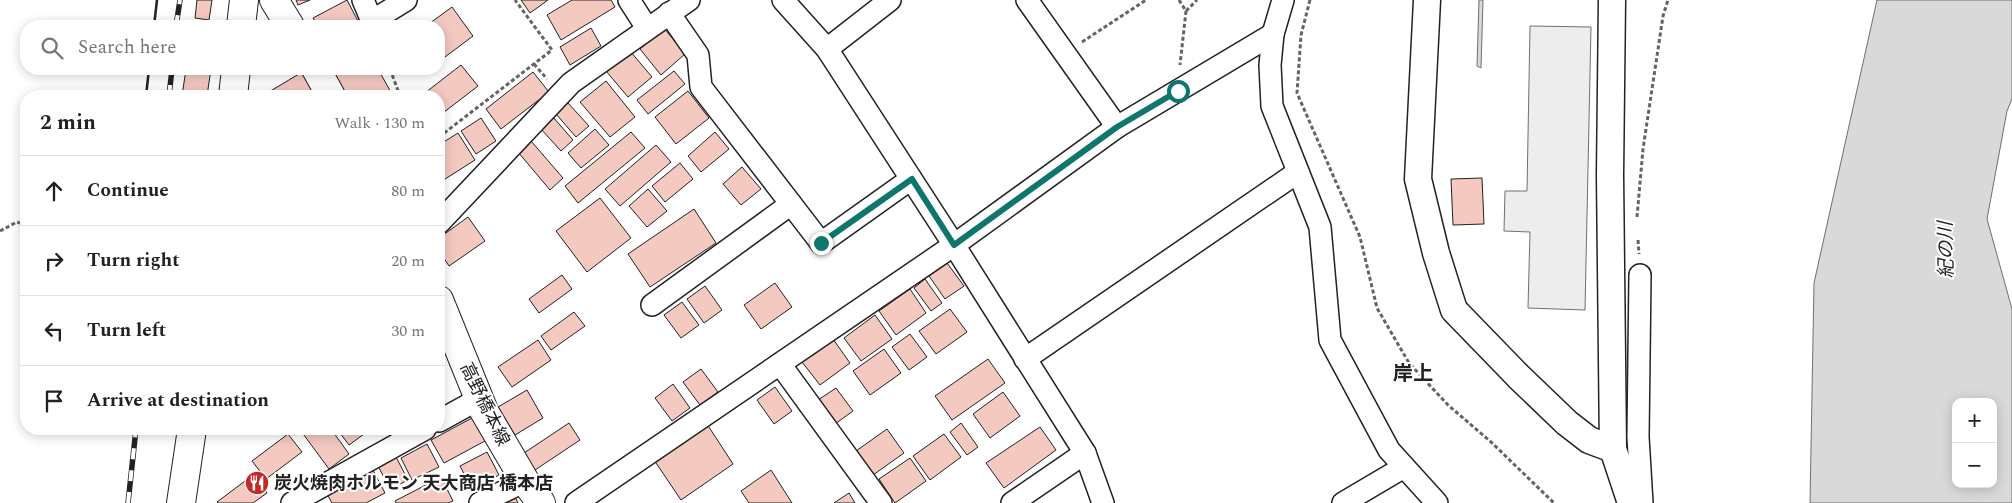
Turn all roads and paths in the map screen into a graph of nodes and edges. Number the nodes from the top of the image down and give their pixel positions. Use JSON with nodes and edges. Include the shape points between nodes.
{"nodes":[{"id":1,"x":244,"y":0,"type":"edge"},
{"id":2,"x":274,"y":0,"type":"edge"},
{"id":3,"x":363,"y":0,"type":"edge"},
{"id":4,"x":406,"y":0,"type":"edge"},
{"id":5,"x":515,"y":0,"type":"edge"},
{"id":6,"x":629,"y":0,"type":"edge"},
{"id":7,"x":689,"y":0,"type":"edge"},
{"id":8,"x":783,"y":0,"type":"edge"},
{"id":9,"x":890,"y":0,"type":"edge"},
{"id":10,"x":1028,"y":0,"type":"edge"},
{"id":11,"x":1146,"y":0,"type":"edge"},
{"id":12,"x":1179,"y":0,"type":"edge"},
{"id":13,"x":1198,"y":0,"type":"edge"},
{"id":14,"x":1283,"y":0,"type":"edge"},
{"id":15,"x":1310,"y":0,"type":"edge"},
{"id":16,"x":1426,"y":0,"type":"edge"},
{"id":17,"x":1612,"y":0,"type":"edge"},
{"id":18,"x":1668,"y":0,"type":"edge"},
{"id":19,"x":1186,"y":10,"type":"junction"},
{"id":20,"x":669,"y":13,"type":"junction"},
{"id":21,"x":242,"y":20,"type":"edge"},
{"id":22,"x":286,"y":20,"type":"edge"},
{"id":23,"x":372,"y":20,"type":"edge"},
{"id":24,"x":374,"y":20,"type":"edge"},
{"id":25,"x":647,"y":28,"type":"junction"},
{"id":26,"x":1273,"y":34,"type":"junction"},
{"id":27,"x":826,"y":49,"type":"junction"},
{"id":28,"x":1065,"y":53,"type":"junction"},
{"id":29,"x":235,"y":75,"type":"edge"},
{"id":30,"x":319,"y":75,"type":"edge"},
{"id":31,"x":392,"y":75,"type":"edge"},
{"id":32,"x":233,"y":90,"type":"edge"},
{"id":33,"x":328,"y":90,"type":"edge"},
{"id":34,"x":398,"y":90,"type":"edge"},
{"id":35,"x":1178,"y":91,"type":"junction"},
{"id":36,"x":1117,"y":127,"type":"junction"},
{"id":37,"x":445,"y":132,"type":"edge"},
{"id":38,"x":1298,"y":172,"type":"junction"},
{"id":39,"x":912,"y":179,"type":"junction"},
{"id":40,"x":791,"y":204,"type":"junction"},
{"id":41,"x":445,"y":217,"type":"edge"},
{"id":42,"x":20,"y":223,"type":"edge"},
{"id":43,"x":1637,"y":225,"type":"dead end"},
{"id":44,"x":0,"y":231,"type":"edge"},
{"id":45,"x":1638,"y":235,"type":"dead end"},
{"id":46,"x":954,"y":245,"type":"junction"},
{"id":47,"x":1640,"y":275,"type":"joint"},
{"id":48,"x":652,"y":305,"type":"dead end"},
{"id":49,"x":445,"y":315,"type":"edge"},
{"id":50,"x":1025,"y":359,"type":"junction"},
{"id":51,"x":780,"y":364,"type":"junction"},
{"id":52,"x":479,"y":399,"type":"junction"},
{"id":53,"x":445,"y":418,"type":"edge"},
{"id":54,"x":191,"y":435,"type":"edge"},
{"id":55,"x":415,"y":435,"type":"edge"},
{"id":56,"x":1613,"y":449,"type":"junction"},
{"id":57,"x":1086,"y":453,"type":"junction"},
{"id":58,"x":1404,"y":467,"type":"junction"},
{"id":59,"x":524,"y":481,"type":"junction"},
{"id":60,"x":305,"y":500,"type":"edge"},
{"id":61,"x":181,"y":503,"type":"edge"},
{"id":62,"x":480,"y":503,"type":"edge"},
{"id":63,"x":541,"y":503,"type":"edge"},
{"id":64,"x":576,"y":503,"type":"edge"},
{"id":65,"x":881,"y":503,"type":"edge"},
{"id":66,"x":1012,"y":503,"type":"edge"},
{"id":67,"x":1103,"y":503,"type":"edge"},
{"id":68,"x":1343,"y":503,"type":"edge"},
{"id":69,"x":1437,"y":503,"type":"edge"},
{"id":70,"x":1554,"y":503,"type":"edge"},
{"id":71,"x":1631,"y":503,"type":"edge"},
{"id":72,"x":1642,"y":503,"type":"edge"}],
"edges":[{"from":1,"to":21,"type":"main road"},
{"from":2,"to":22,"type":"main road"},
{"from":3,"to":23,"type":"street"},
{"from":4,"to":24,"type":"street"},
{"from":5,"to":37,"type":"path","via":[[552,50]]},
{"from":6,"to":25,"type":"street"},
{"from":7,"to":20,"type":"street"},
{"from":8,"to":27,"type":"street"},
{"from":9,"to":27,"type":"street"},
{"from":10,"to":28,"type":"street"},
{"from":11,"to":28,"type":"path"},
{"from":12,"to":19,"type":"path"},
{"from":13,"to":19,"type":"path"},
{"from":14,"to":26,"type":"street"},
{"from":15,"to":70,"type":"path","via":[[1301,35],[1297,93],[1360,237],[1376,308],[1409,363],[1448,405]]},
{"from":16,"to":56,"type":"street","via":[[1418,179],[1454,310],[1567,424],[1589,440]]},
{"from":17,"to":56,"type":"street"},
{"from":18,"to":43,"type":"path","via":[[1643,149]]},
{"from":19,"to":35,"type":"path"},
{"from":20,"to":25,"type":"street"},
{"from":20,"to":40,"type":"street","via":[[698,55],[701,87]]},
{"from":25,"to":41,"type":"street","via":[[571,83]]},
{"from":26,"to":35,"type":"street"},
{"from":26,"to":38,"type":"street","via":[[1270,65],[1272,106]]},
{"from":27,"to":39,"type":"street"},
{"from":28,"to":36,"type":"street"},
{"from":29,"to":32,"type":"main road"},
{"from":30,"to":33,"type":"main road"},
{"from":31,"to":34,"type":"path"},
{"from":35,"to":36,"type":"street"},
{"from":36,"to":46,"type":"street"},
{"from":38,"to":50,"type":"street"},
{"from":38,"to":58,"type":"street","via":[[1320,227],[1330,340],[1389,450]]},
{"from":39,"to":40,"type":"street","via":[[821,243]]},
{"from":39,"to":46,"type":"street"},
{"from":40,"to":48,"type":"street"},
{"from":42,"to":44,"type":"path"},
{"from":45,"to":47,"type":"path"},
{"from":46,"to":50,"type":"street"},
{"from":46,"to":51,"type":"street"},
{"from":47,"to":72,"type":"street","via":[[1638,437]]},
{"from":49,"to":52,"type":"main road","name":"高野橋本線"},
{"from":50,"to":57,"type":"street"},
{"from":51,"to":64,"type":"street"},
{"from":51,"to":65,"type":"street"},
{"from":52,"to":53,"type":"street"},
{"from":52,"to":59,"type":"main road","name":"高野橋本線"},
{"from":54,"to":61,"type":"main road"},
{"from":55,"to":60,"type":"street"},
{"from":56,"to":71,"type":"street"},
{"from":57,"to":66,"type":"street"},
{"from":57,"to":67,"type":"street"},
{"from":58,"to":68,"type":"street"},
{"from":58,"to":69,"type":"street"},
{"from":59,"to":62,"type":"street"},
{"from":59,"to":63,"type":"main road","name":"高野橋本線"}]}
